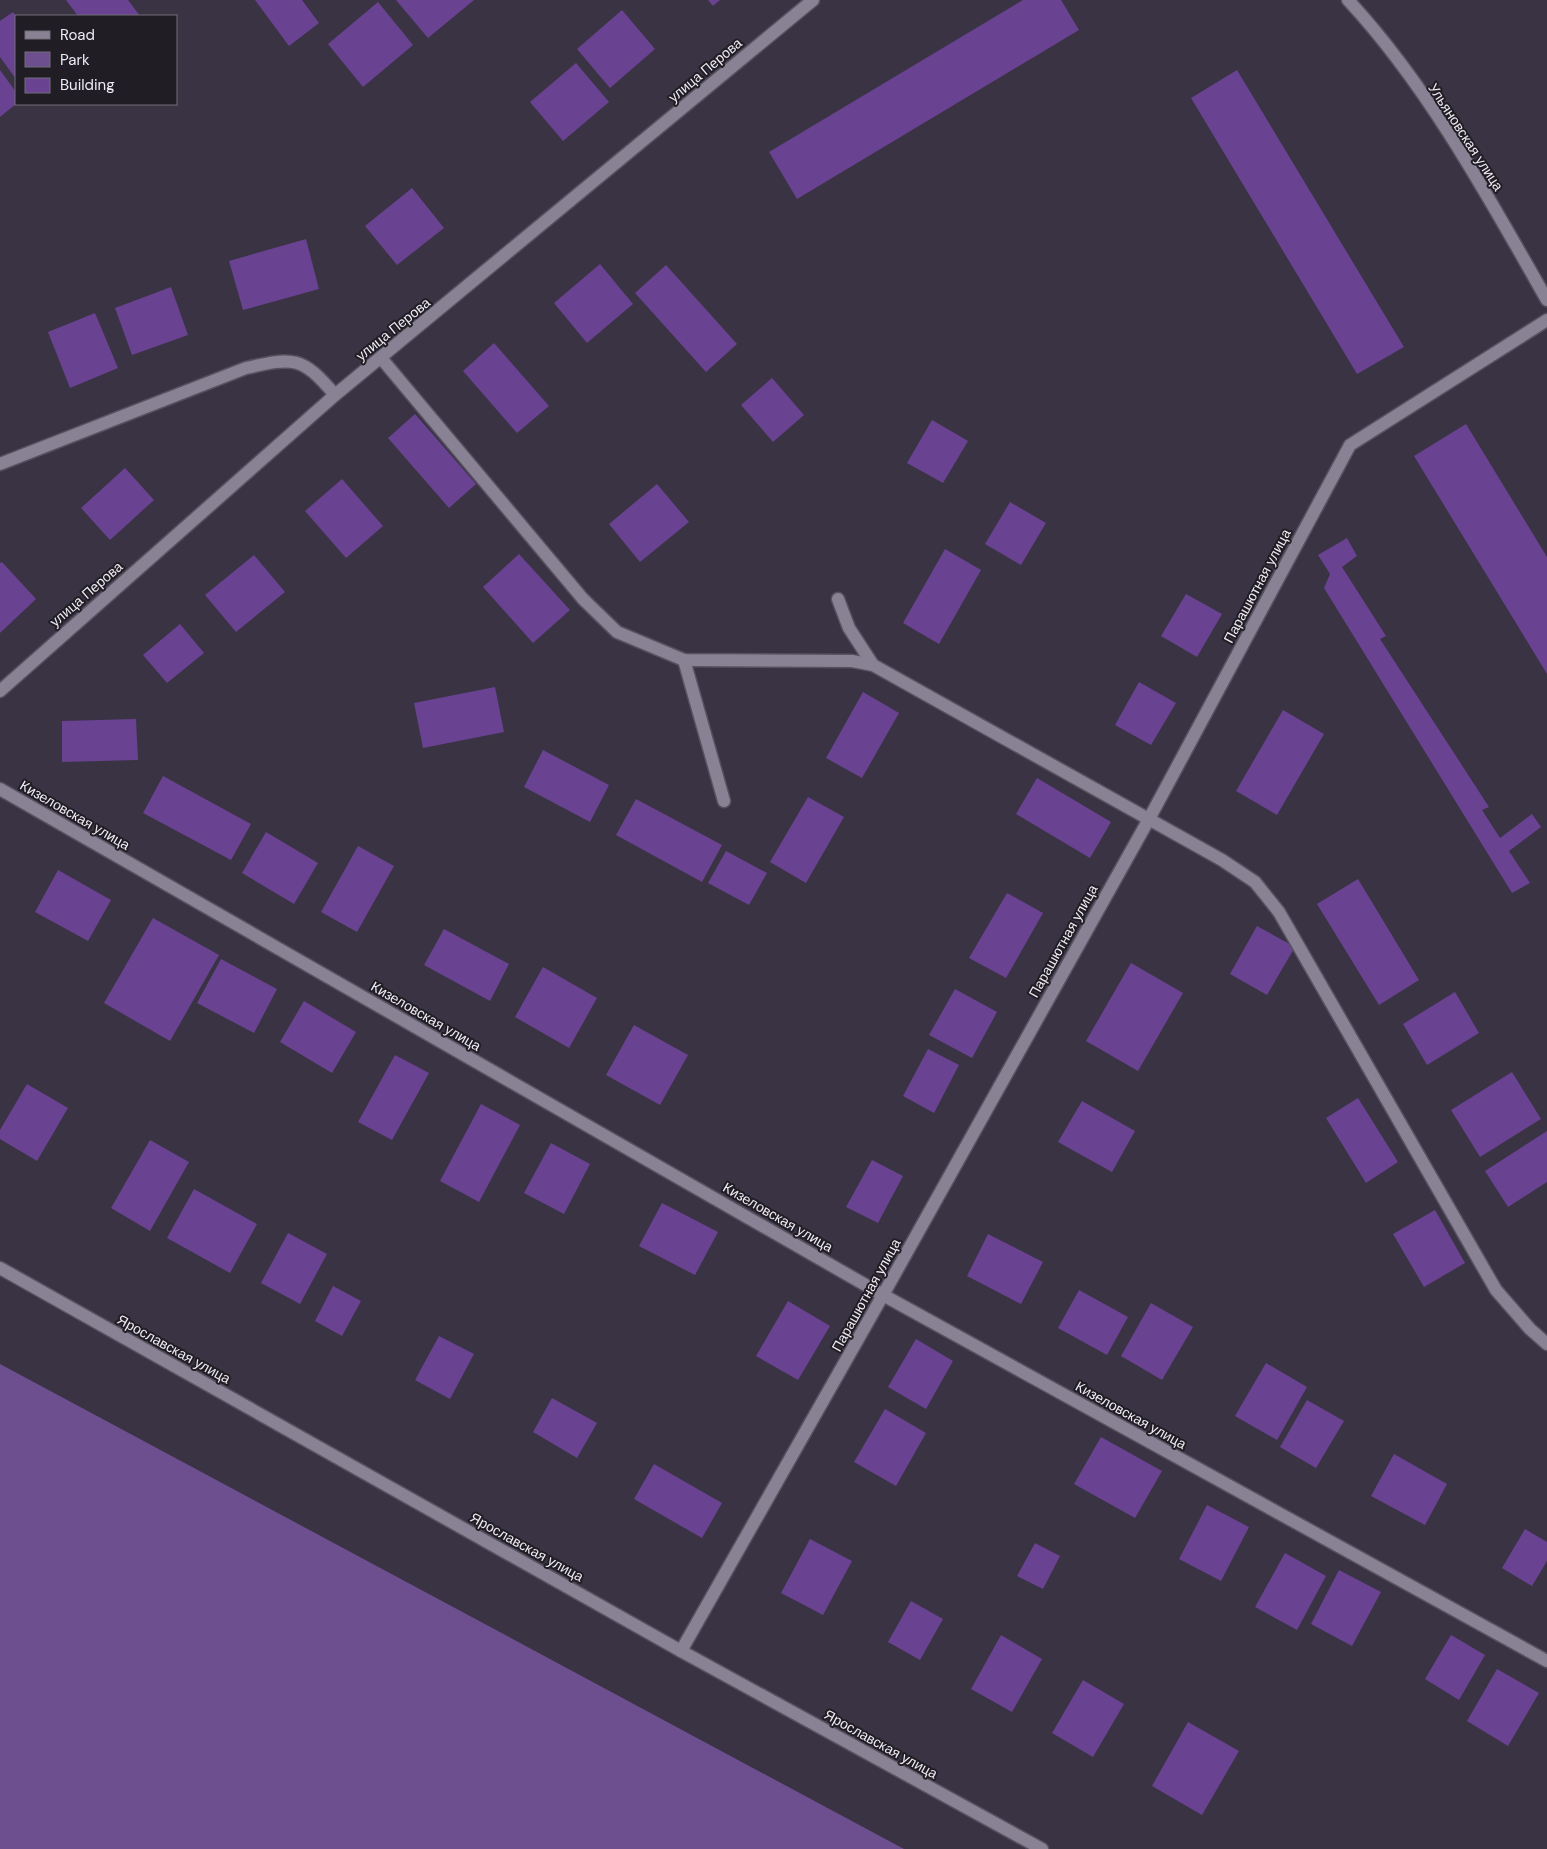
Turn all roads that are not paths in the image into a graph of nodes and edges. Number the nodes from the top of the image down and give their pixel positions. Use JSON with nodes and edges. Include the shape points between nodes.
{"nodes":[{"id":1,"x":813,"y":0,"type":"edge"},
{"id":2,"x":1348,"y":0,"type":"edge"},
{"id":3,"x":1547,"y":300,"type":"edge"},
{"id":4,"x":1547,"y":320,"type":"edge"},
{"id":5,"x":381,"y":358,"type":"junction"},
{"id":6,"x":335,"y":395,"type":"junction"},
{"id":7,"x":0,"y":464,"type":"edge"},
{"id":8,"x":838,"y":599,"type":"dead end"},
{"id":9,"x":684,"y":660,"type":"junction"},
{"id":10,"x":873,"y":665,"type":"junction"},
{"id":11,"x":0,"y":690,"type":"edge"},
{"id":12,"x":0,"y":789,"type":"edge"},
{"id":13,"x":724,"y":801,"type":"dead end"},
{"id":14,"x":1149,"y":819,"type":"junction"},
{"id":15,"x":0,"y":1268,"type":"edge"},
{"id":16,"x":883,"y":1295,"type":"junction"},
{"id":17,"x":1547,"y":1344,"type":"edge"},
{"id":18,"x":681,"y":1651,"type":"junction"},
{"id":19,"x":1547,"y":1661,"type":"edge"},
{"id":20,"x":1042,"y":1849,"type":"edge"}],
"edges":[{"from":1,"to":5,"type":"street","name":"улица Перова"},
{"from":2,"to":3,"type":"street","name":"Ульяновская улица","via":[[1392,53],[1454,144]]},
{"from":4,"to":14,"type":"street","name":"Парашютная улица","via":[[1350,445]]},
{"from":5,"to":6,"type":"street","name":"улица Перова"},
{"from":5,"to":9,"type":"street","via":[[583,599],[617,632]]},
{"from":6,"to":7,"type":"street","via":[[304,365],[282,360],[246,368]]},
{"from":6,"to":11,"type":"street","name":"улица Перова"},
{"from":8,"to":10,"type":"street","via":[[849,628]]},
{"from":9,"to":10,"type":"street","via":[[852,661]]},
{"from":9,"to":13,"type":"street"},
{"from":10,"to":14,"type":"street"},
{"from":12,"to":16,"type":"street","name":"Кизеловская улица"},
{"from":14,"to":16,"type":"street","name":"Парашютная улица"},
{"from":14,"to":17,"type":"street","via":[[1254,882],[1278,912],[1496,1290]]},
{"from":15,"to":18,"type":"street","name":"Ярославская улица"},
{"from":16,"to":18,"type":"street","name":"Парашютная улица"},
{"from":16,"to":19,"type":"street","name":"Кизеловская улица"},
{"from":18,"to":20,"type":"street","name":"Ярославская улица"}]}
